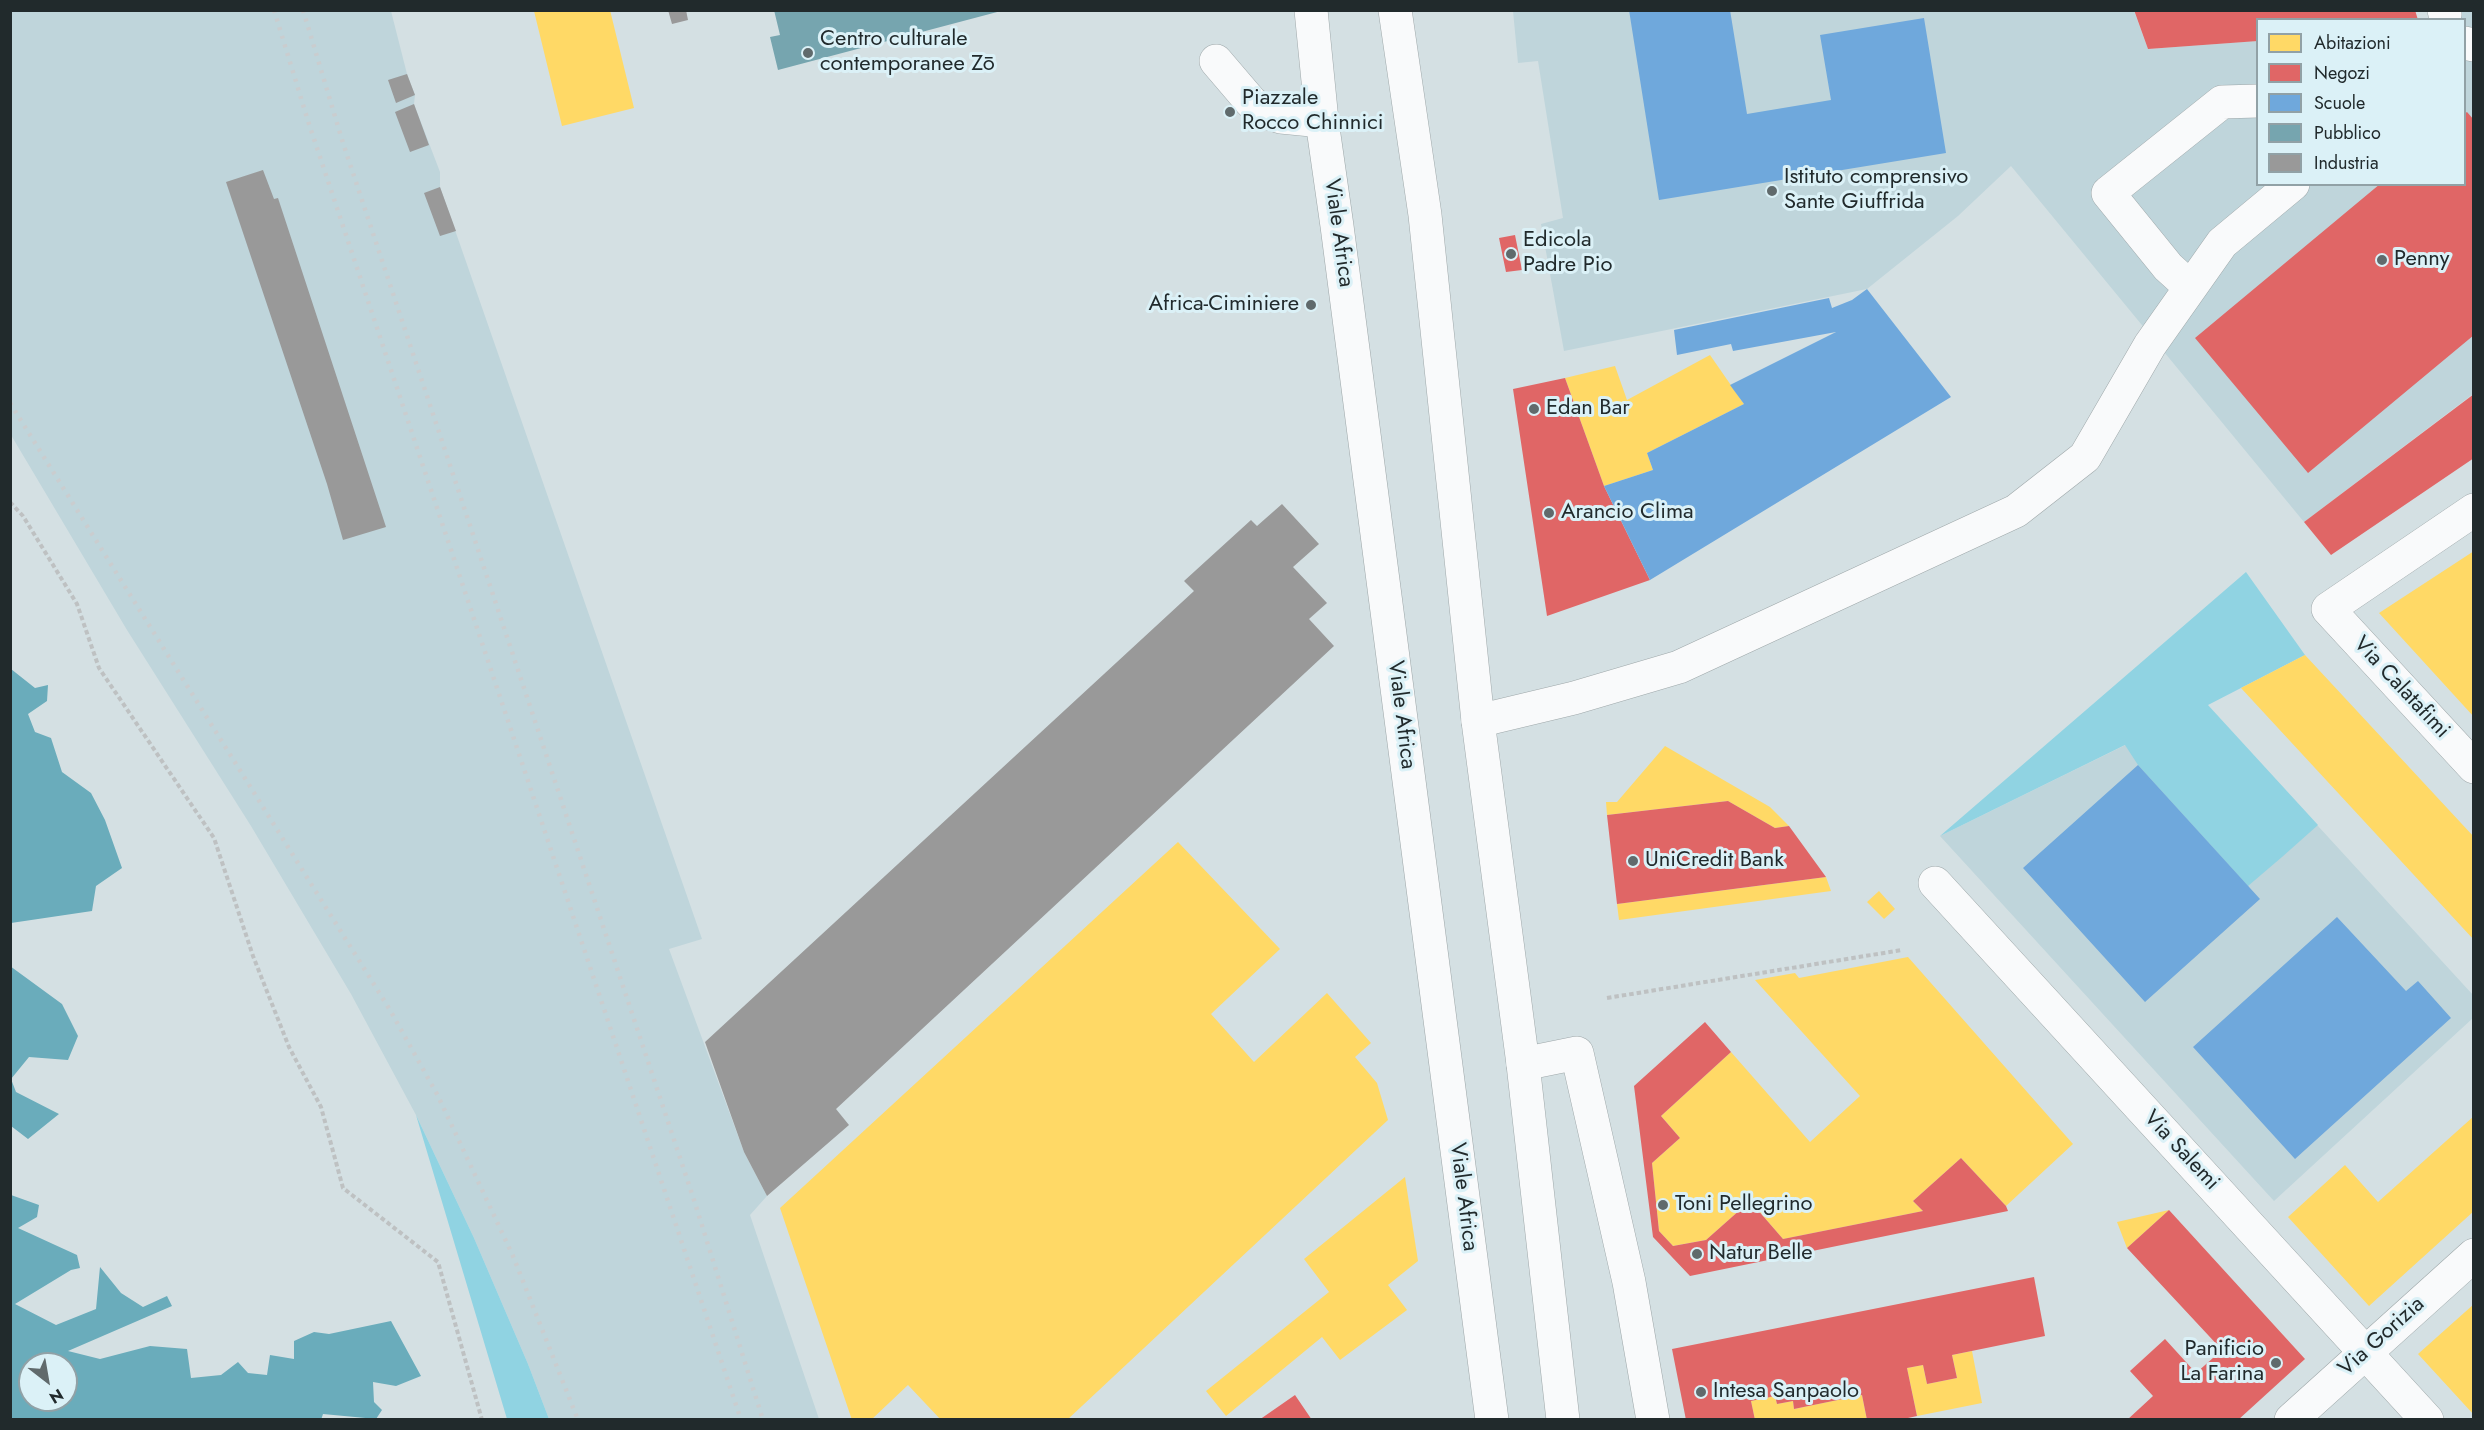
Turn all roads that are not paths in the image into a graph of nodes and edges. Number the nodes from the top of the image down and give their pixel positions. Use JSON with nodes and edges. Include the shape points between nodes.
{"nodes":[{"id":1,"x":1311,"y":10,"type":"edge"},
{"id":2,"x":1395,"y":10,"type":"edge"},
{"id":3,"x":1216,"y":61,"type":"dead end"},
{"id":4,"x":2256,"y":101,"type":"edge"},
{"id":5,"x":1322,"y":121,"type":"junction"},
{"id":6,"x":2291,"y":186,"type":"edge"},
{"id":7,"x":2190,"y":287,"type":"junction"},
{"id":8,"x":2474,"y":510,"type":"edge"},
{"id":9,"x":1478,"y":722,"type":"junction"},
{"id":10,"x":2474,"y":767,"type":"edge"},
{"id":11,"x":1935,"y":883,"type":"dead end"},
{"id":12,"x":1522,"y":1064,"type":"junction"},
{"id":13,"x":2474,"y":1255,"type":"edge"},
{"id":14,"x":2366,"y":1353,"type":"junction"},
{"id":15,"x":1492,"y":1419,"type":"edge"},
{"id":16,"x":1563,"y":1419,"type":"edge"},
{"id":17,"x":1653,"y":1419,"type":"edge"},
{"id":18,"x":2291,"y":1419,"type":"edge"},
{"id":19,"x":2427,"y":1419,"type":"edge"}],
"edges":[{"from":1,"to":5,"type":"main road","name":"Viale Africa"},
{"from":2,"to":9,"type":"main road","via":[[1425,215]]},
{"from":3,"to":5,"type":"main road","via":[[1262,111]]},
{"from":4,"to":7,"type":"main road","via":[[2222,102],[2108,193],[2168,267]]},
{"from":5,"to":15,"type":"main road","name":"Viale Africa"},
{"from":6,"to":7,"type":"main road","via":[[2222,243]]},
{"from":7,"to":9,"type":"main road","via":[[2150,345],[2085,457],[2016,511],[1679,667]]},
{"from":8,"to":10,"type":"main road","name":"Via Calatafimi","via":[[2328,609]]},
{"from":9,"to":12,"type":"main road"},
{"from":11,"to":14,"type":"main road","name":"Via Salemi"},
{"from":12,"to":16,"type":"main road"},
{"from":12,"to":17,"type":"main road","via":[[1577,1053],[1629,1282]]},
{"from":13,"to":14,"type":"main road","name":"Via Gorizia"},
{"from":14,"to":18,"type":"main road","name":"Via Gorizia"},
{"from":14,"to":19,"type":"main road","name":"Via Salemi"}]}
